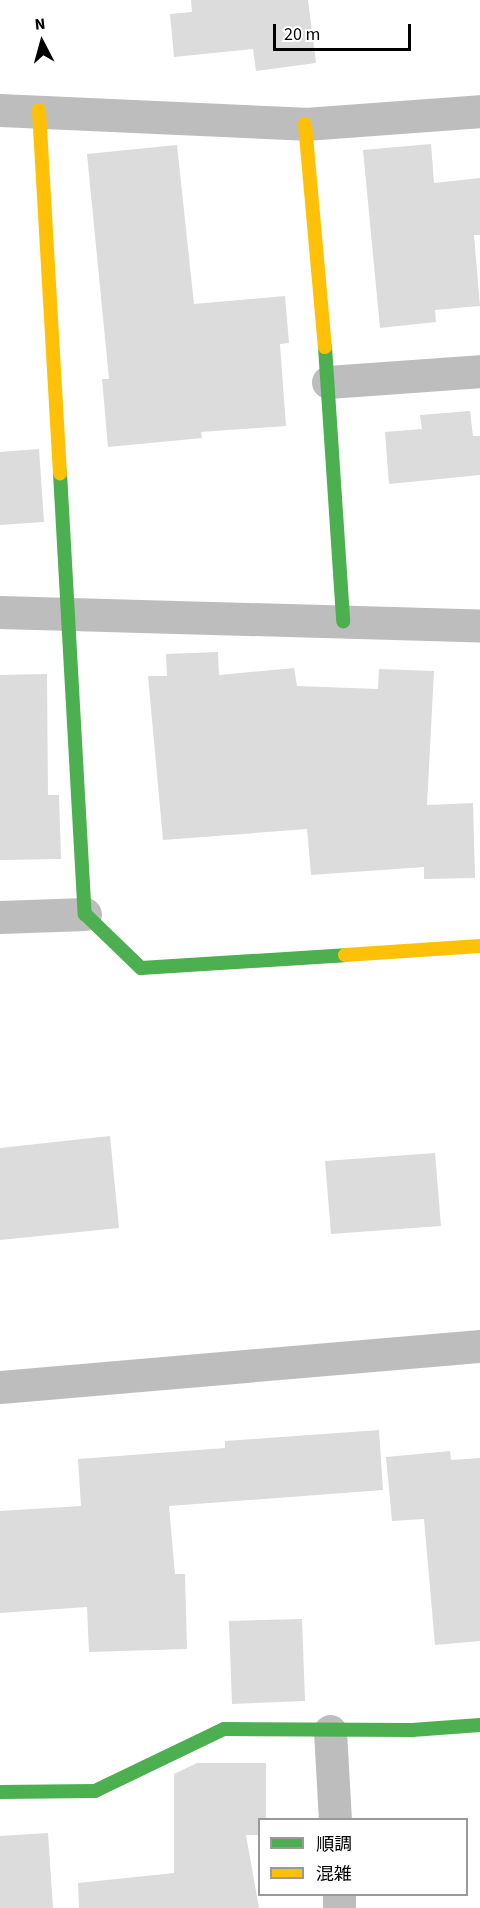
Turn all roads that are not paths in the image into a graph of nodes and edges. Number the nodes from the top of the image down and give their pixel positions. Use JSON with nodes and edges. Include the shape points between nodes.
{"nodes":[{"id":1,"x":0,"y":110,"type":"edge"},
{"id":2,"x":39,"y":110,"type":"junction"},
{"id":3,"x":480,"y":111,"type":"edge"},
{"id":4,"x":305,"y":124,"type":"junction"},
{"id":5,"x":480,"y":371,"type":"edge"},
{"id":6,"x":328,"y":382,"type":"junction"},
{"id":7,"x":0,"y":612,"type":"edge"},
{"id":8,"x":66,"y":614,"type":"junction"},
{"id":9,"x":343,"y":621,"type":"junction"},
{"id":10,"x":480,"y":625,"type":"edge"},
{"id":11,"x":85,"y":914,"type":"junction"},
{"id":12,"x":0,"y":917,"type":"edge"},
{"id":13,"x":480,"y":946,"type":"edge"},
{"id":14,"x":480,"y":1346,"type":"edge"},
{"id":15,"x":0,"y":1387,"type":"edge"},
{"id":16,"x":480,"y":1725,"type":"edge"},
{"id":17,"x":330,"y":1731,"type":"junction"},
{"id":18,"x":0,"y":1792,"type":"edge"},
{"id":19,"x":335,"y":1818,"type":"edge"}],
"edges":[{"from":1,"to":2,"type":"street"},
{"from":2,"to":4,"type":"street"},
{"from":2,"to":8,"type":"street"},
{"from":3,"to":4,"type":"street"},
{"from":4,"to":6,"type":"street"},
{"from":5,"to":6,"type":"street"},
{"from":6,"to":9,"type":"street"},
{"from":7,"to":8,"type":"street"},
{"from":8,"to":9,"type":"street"},
{"from":8,"to":11,"type":"street"},
{"from":9,"to":10,"type":"street"},
{"from":11,"to":12,"type":"street"},
{"from":11,"to":13,"type":"street","via":[[141,968]]},
{"from":14,"to":15,"type":"street"},
{"from":16,"to":17,"type":"street"},
{"from":17,"to":18,"type":"street","via":[[224,1730],[95,1791]]},
{"from":17,"to":19,"type":"street"}]}
